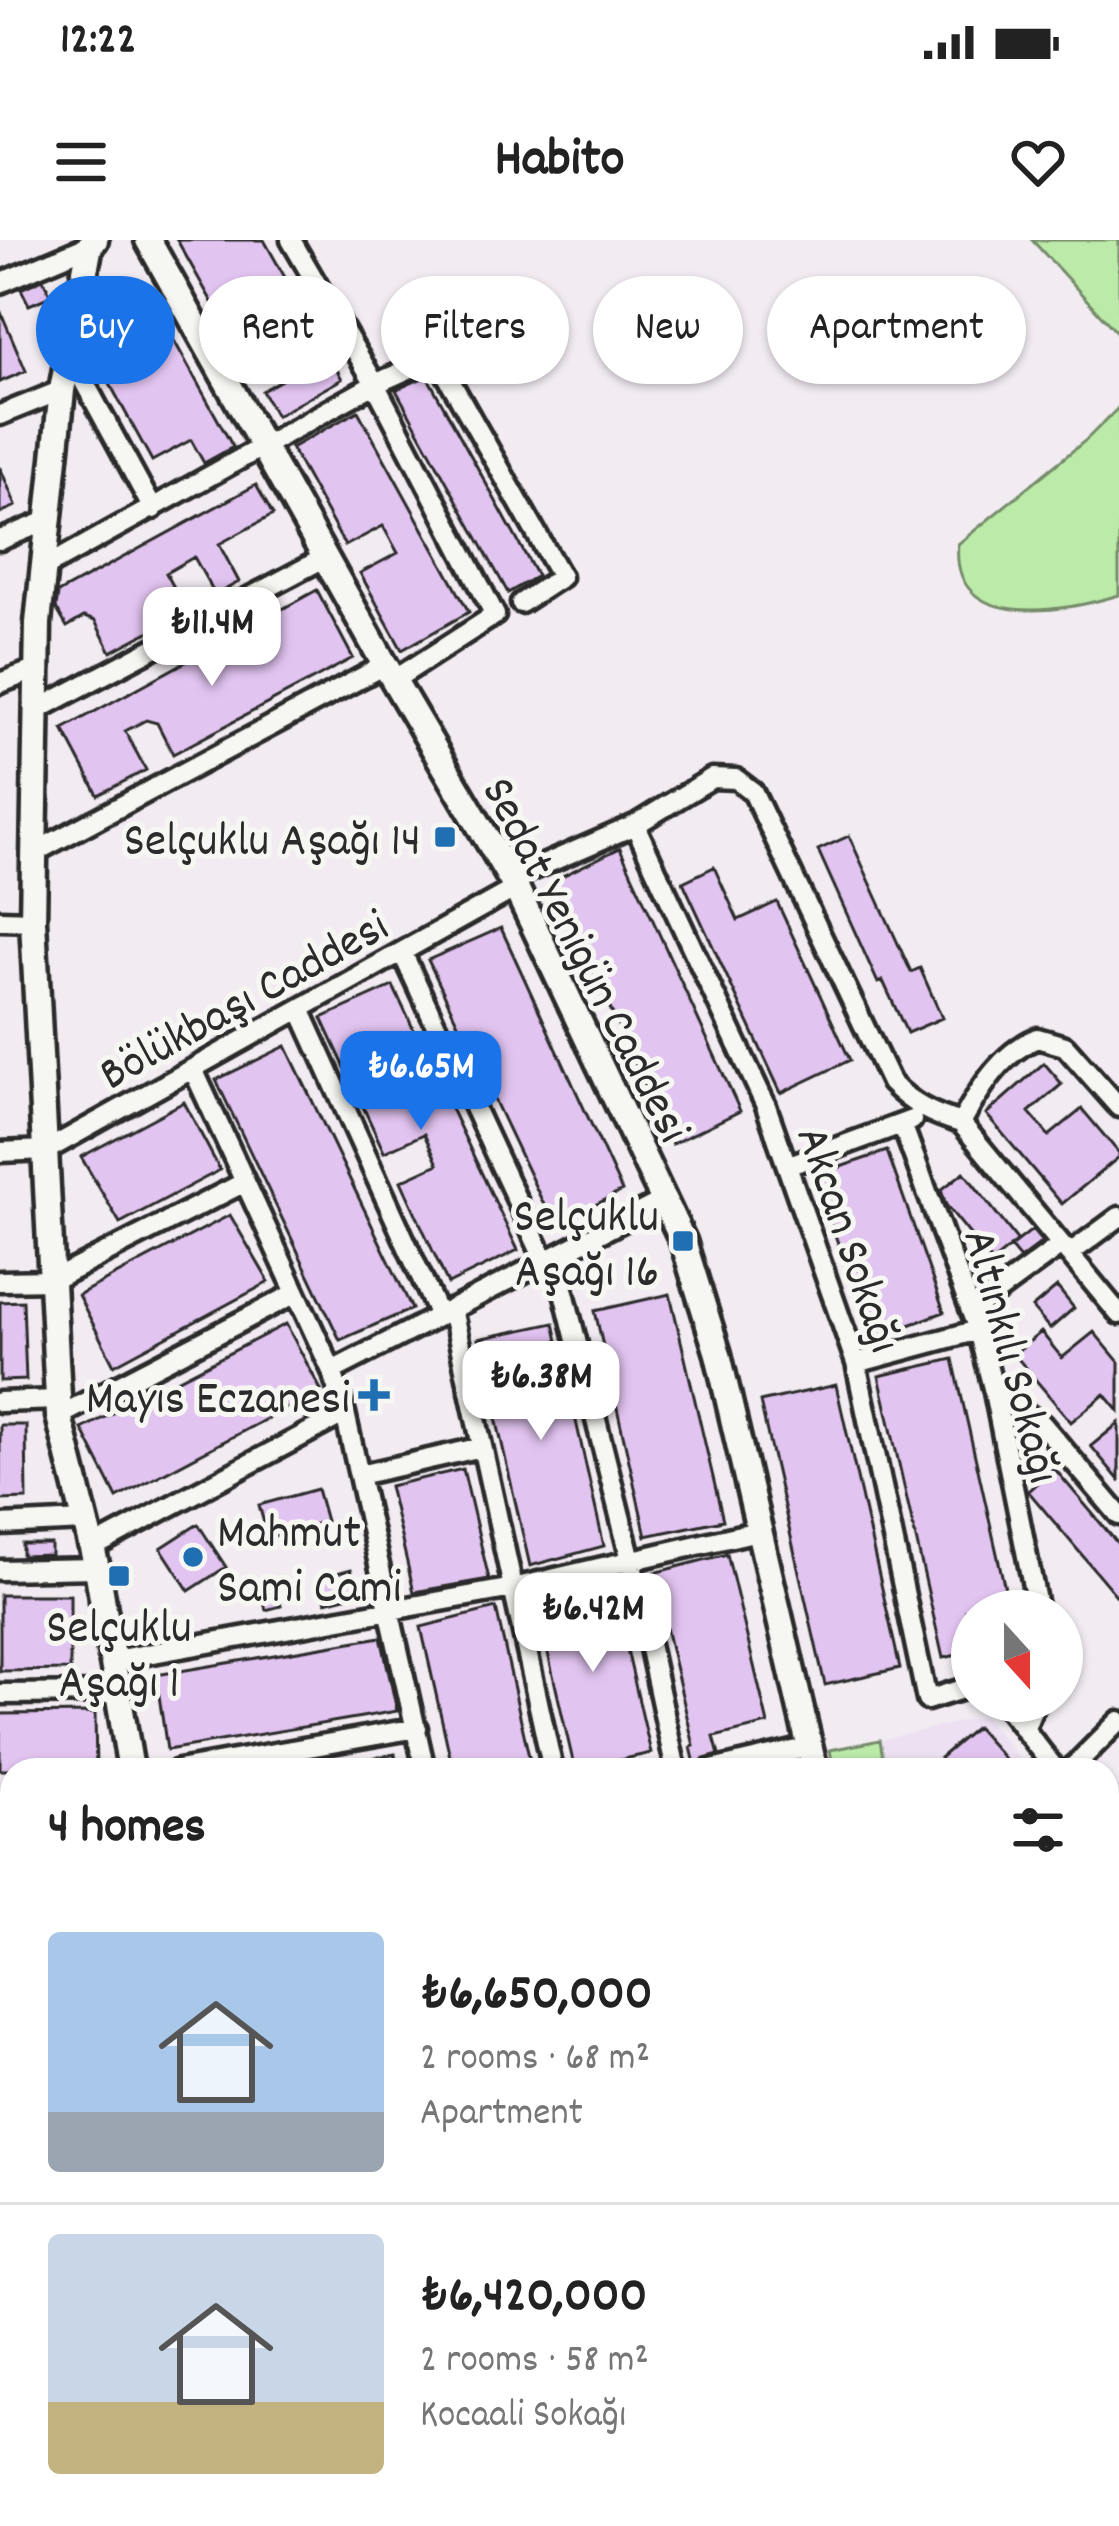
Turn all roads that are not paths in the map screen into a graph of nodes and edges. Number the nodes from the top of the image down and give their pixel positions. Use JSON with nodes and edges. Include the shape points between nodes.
{"nodes":[{"id":1,"x":148,"y":240,"type":"edge"},
{"id":2,"x":291,"y":240,"type":"edge"},
{"id":3,"x":93,"y":243,"type":"edge"},
{"id":4,"x":86,"y":276,"type":"edge"},
{"id":5,"x":0,"y":283,"type":"edge"},
{"id":6,"x":63,"y":384,"type":"edge"},
{"id":7,"x":85,"y":384,"type":"edge"},
{"id":8,"x":375,"y":384,"type":"junction"},
{"id":9,"x":62,"y":390,"type":"junction"},
{"id":10,"x":0,"y":415,"type":"edge"},
{"id":11,"x":266,"y":448,"type":"junction"},
{"id":12,"x":154,"y":509,"type":"junction"},
{"id":13,"x":49,"y":520,"type":"junction"},
{"id":14,"x":0,"y":540,"type":"edge"},
{"id":15,"x":324,"y":558,"type":"junction"},
{"id":16,"x":44,"y":568,"type":"junction"},
{"id":17,"x":521,"y":603,"type":"dead end"},
{"id":18,"x":40,"y":668,"type":"junction"},
{"id":19,"x":390,"y":673,"type":"junction"},
{"id":20,"x":0,"y":683,"type":"edge"},
{"id":21,"x":37,"y":710,"type":"junction"},
{"id":22,"x":635,"y":825,"type":"junction"},
{"id":23,"x":35,"y":852,"type":"junction"},
{"id":24,"x":513,"y":884,"type":"junction"},
{"id":25,"x":0,"y":920,"type":"edge"},
{"id":26,"x":33,"y":921,"type":"junction"},
{"id":27,"x":402,"y":952,"type":"junction"},
{"id":28,"x":300,"y":1009,"type":"junction"},
{"id":29,"x":193,"y":1069,"type":"junction"},
{"id":30,"x":1119,"y":1107,"type":"edge"},
{"id":31,"x":929,"y":1114,"type":"junction"},
{"id":32,"x":961,"y":1123,"type":"junction"},
{"id":33,"x":902,"y":1124,"type":"junction"},
{"id":34,"x":47,"y":1150,"type":"junction"},
{"id":35,"x":0,"y":1152,"type":"edge"},
{"id":36,"x":787,"y":1166,"type":"junction"},
{"id":37,"x":245,"y":1182,"type":"junction"},
{"id":38,"x":664,"y":1200,"type":"junction"},
{"id":39,"x":1119,"y":1217,"type":"edge"},
{"id":40,"x":1065,"y":1249,"type":"junction"},
{"id":41,"x":550,"y":1259,"type":"junction"},
{"id":42,"x":53,"y":1280,"type":"junction"},
{"id":43,"x":0,"y":1281,"type":"edge"},
{"id":44,"x":296,"y":1293,"type":"junction"},
{"id":45,"x":446,"y":1313,"type":"junction"},
{"id":46,"x":1119,"y":1314,"type":"edge"},
{"id":47,"x":974,"y":1320,"type":"junction"},
{"id":48,"x":856,"y":1363,"type":"junction"},
{"id":49,"x":332,"y":1371,"type":"junction"},
{"id":50,"x":994,"y":1392,"type":"junction"},
{"id":51,"x":0,"y":1402,"type":"edge"},
{"id":52,"x":58,"y":1408,"type":"junction"},
{"id":53,"x":345,"y":1413,"type":"junction"},
{"id":54,"x":482,"y":1447,"type":"junction"},
{"id":55,"x":359,"y":1475,"type":"junction"},
{"id":56,"x":1119,"y":1515,"type":"edge"},
{"id":57,"x":85,"y":1521,"type":"junction"},
{"id":58,"x":0,"y":1525,"type":"edge"},
{"id":59,"x":762,"y":1530,"type":"junction"},
{"id":60,"x":94,"y":1558,"type":"junction"},
{"id":61,"x":631,"y":1560,"type":"junction"},
{"id":62,"x":0,"y":1570,"type":"edge"},
{"id":63,"x":513,"y":1588,"type":"junction"},
{"id":64,"x":1034,"y":1590,"type":"edge"},
{"id":65,"x":390,"y":1610,"type":"junction"},
{"id":66,"x":114,"y":1660,"type":"junction"},
{"id":67,"x":121,"y":1693,"type":"junction"},
{"id":68,"x":951,"y":1693,"type":"edge"},
{"id":69,"x":0,"y":1694,"type":"edge"},
{"id":70,"x":1119,"y":1721,"type":"edge"},
{"id":71,"x":1018,"y":1722,"type":"edge"},
{"id":72,"x":1027,"y":1722,"type":"edge"},
{"id":73,"x":417,"y":1728,"type":"junction"},
{"id":74,"x":1024,"y":1730,"type":"junction"},
{"id":75,"x":129,"y":1758,"type":"edge"},
{"id":76,"x":246,"y":1758,"type":"edge"},
{"id":77,"x":423,"y":1758,"type":"edge"},
{"id":78,"x":550,"y":1758,"type":"edge"},
{"id":79,"x":673,"y":1758,"type":"edge"},
{"id":80,"x":812,"y":1758,"type":"edge"},
{"id":81,"x":1046,"y":1758,"type":"edge"},
{"id":82,"x":1082,"y":1758,"type":"edge"}],
"edges":[{"from":1,"to":11,"type":"street","name":"Sedat Yenigün Caddesi"},
{"from":2,"to":8,"type":"street"},
{"from":3,"to":4,"type":"street"},
{"from":3,"to":5,"type":"street"},
{"from":6,"to":9,"type":"street"},
{"from":7,"to":12,"type":"street"},
{"from":8,"to":11,"type":"street"},
{"from":8,"to":17,"type":"street","via":[[427,359],[441,364],[562,577]]},
{"from":8,"to":19,"type":"street","via":[[495,615]]},
{"from":9,"to":10,"type":"street"},
{"from":9,"to":13,"type":"street"},
{"from":11,"to":12,"type":"street"},
{"from":11,"to":15,"type":"street","name":"Sedat Yenigün Caddesi"},
{"from":12,"to":16,"type":"street"},
{"from":13,"to":14,"type":"street"},
{"from":13,"to":16,"type":"street"},
{"from":15,"to":19,"type":"street","name":"Sedat Yenigün Caddesi"},
{"from":15,"to":21,"type":"street"},
{"from":16,"to":18,"type":"street"},
{"from":18,"to":20,"type":"street"},
{"from":18,"to":21,"type":"street"},
{"from":19,"to":23,"type":"street"},
{"from":19,"to":24,"type":"street","name":"Sedat Yenigün Caddesi"},
{"from":21,"to":23,"type":"street"},
{"from":22,"to":24,"type":"street","name":"Bölükbaşı Caddesi"},
{"from":22,"to":31,"type":"street","name":"Bölükbaşı Caddesi","via":[[712,778],[745,784],[891,1083]]},
{"from":22,"to":36,"type":"street","name":"Akcan Sokağı"},
{"from":23,"to":26,"type":"street"},
{"from":24,"to":27,"type":"street","name":"Bölükbaşı Caddesi"},
{"from":24,"to":38,"type":"street","name":"Sedat Yenigün Caddesi"},
{"from":25,"to":26,"type":"street"},
{"from":26,"to":34,"type":"street"},
{"from":27,"to":28,"type":"street","name":"Bölükbaşı Caddesi"},
{"from":27,"to":41,"type":"street"},
{"from":28,"to":29,"type":"street","name":"Bölükbaşı Caddesi"},
{"from":28,"to":45,"type":"street"},
{"from":29,"to":34,"type":"street","name":"Bölükbaşı Caddesi"},
{"from":29,"to":37,"type":"street"},
{"from":30,"to":32,"type":"street","via":[[1065,1046],[1047,1038],[1010,1056]]},
{"from":31,"to":32,"type":"street"},
{"from":31,"to":33,"type":"street"},
{"from":32,"to":40,"type":"street"},
{"from":33,"to":36,"type":"street"},
{"from":33,"to":47,"type":"street","name":"Altınkılı Sokağı"},
{"from":34,"to":35,"type":"street","name":"Bölükbaşı Caddesi"},
{"from":34,"to":42,"type":"street"},
{"from":36,"to":48,"type":"street","name":"Akcan Sokağı"},
{"from":37,"to":42,"type":"street"},
{"from":37,"to":44,"type":"street"},
{"from":38,"to":41,"type":"street"},
{"from":38,"to":59,"type":"street","name":"Sedat Yenigün Caddesi","via":[[718,1354]]},
{"from":39,"to":40,"type":"street"},
{"from":40,"to":46,"type":"street"},
{"from":40,"to":47,"type":"street"},
{"from":41,"to":45,"type":"street"},
{"from":41,"to":61,"type":"street"},
{"from":42,"to":43,"type":"street"},
{"from":42,"to":52,"type":"street"},
{"from":44,"to":49,"type":"street"},
{"from":44,"to":52,"type":"street"},
{"from":45,"to":49,"type":"street"},
{"from":45,"to":54,"type":"street"},
{"from":47,"to":48,"type":"street"},
{"from":47,"to":50,"type":"street","name":"Altınkılı Sokağı"},
{"from":48,"to":68,"type":"street","name":"Akcan Sokağı","via":[[927,1700]]},
{"from":49,"to":53,"type":"street"},
{"from":50,"to":56,"type":"street","via":[[1042,1424]]},
{"from":50,"to":64,"type":"street","name":"Altınkılı Sokağı"},
{"from":51,"to":52,"type":"street"},
{"from":52,"to":57,"type":"street"},
{"from":53,"to":55,"type":"street"},
{"from":53,"to":60,"type":"street"},
{"from":54,"to":55,"type":"street"},
{"from":54,"to":63,"type":"street"},
{"from":55,"to":65,"type":"street"},
{"from":57,"to":58,"type":"street"},
{"from":57,"to":60,"type":"street"},
{"from":59,"to":61,"type":"street"},
{"from":59,"to":80,"type":"street","name":"Sedat Yenigün Caddesi"},
{"from":60,"to":62,"type":"street"},
{"from":60,"to":66,"type":"street"},
{"from":61,"to":63,"type":"street"},
{"from":61,"to":79,"type":"street"},
{"from":63,"to":65,"type":"street"},
{"from":63,"to":78,"type":"street"},
{"from":65,"to":66,"type":"street"},
{"from":65,"to":73,"type":"street"},
{"from":66,"to":67,"type":"street"},
{"from":67,"to":69,"type":"street"},
{"from":67,"to":75,"type":"street"},
{"from":70,"to":82,"type":"street"},
{"from":71,"to":74,"type":"street"},
{"from":72,"to":74,"type":"street"},
{"from":73,"to":76,"type":"street"},
{"from":73,"to":77,"type":"street"},
{"from":74,"to":81,"type":"street"}]}
